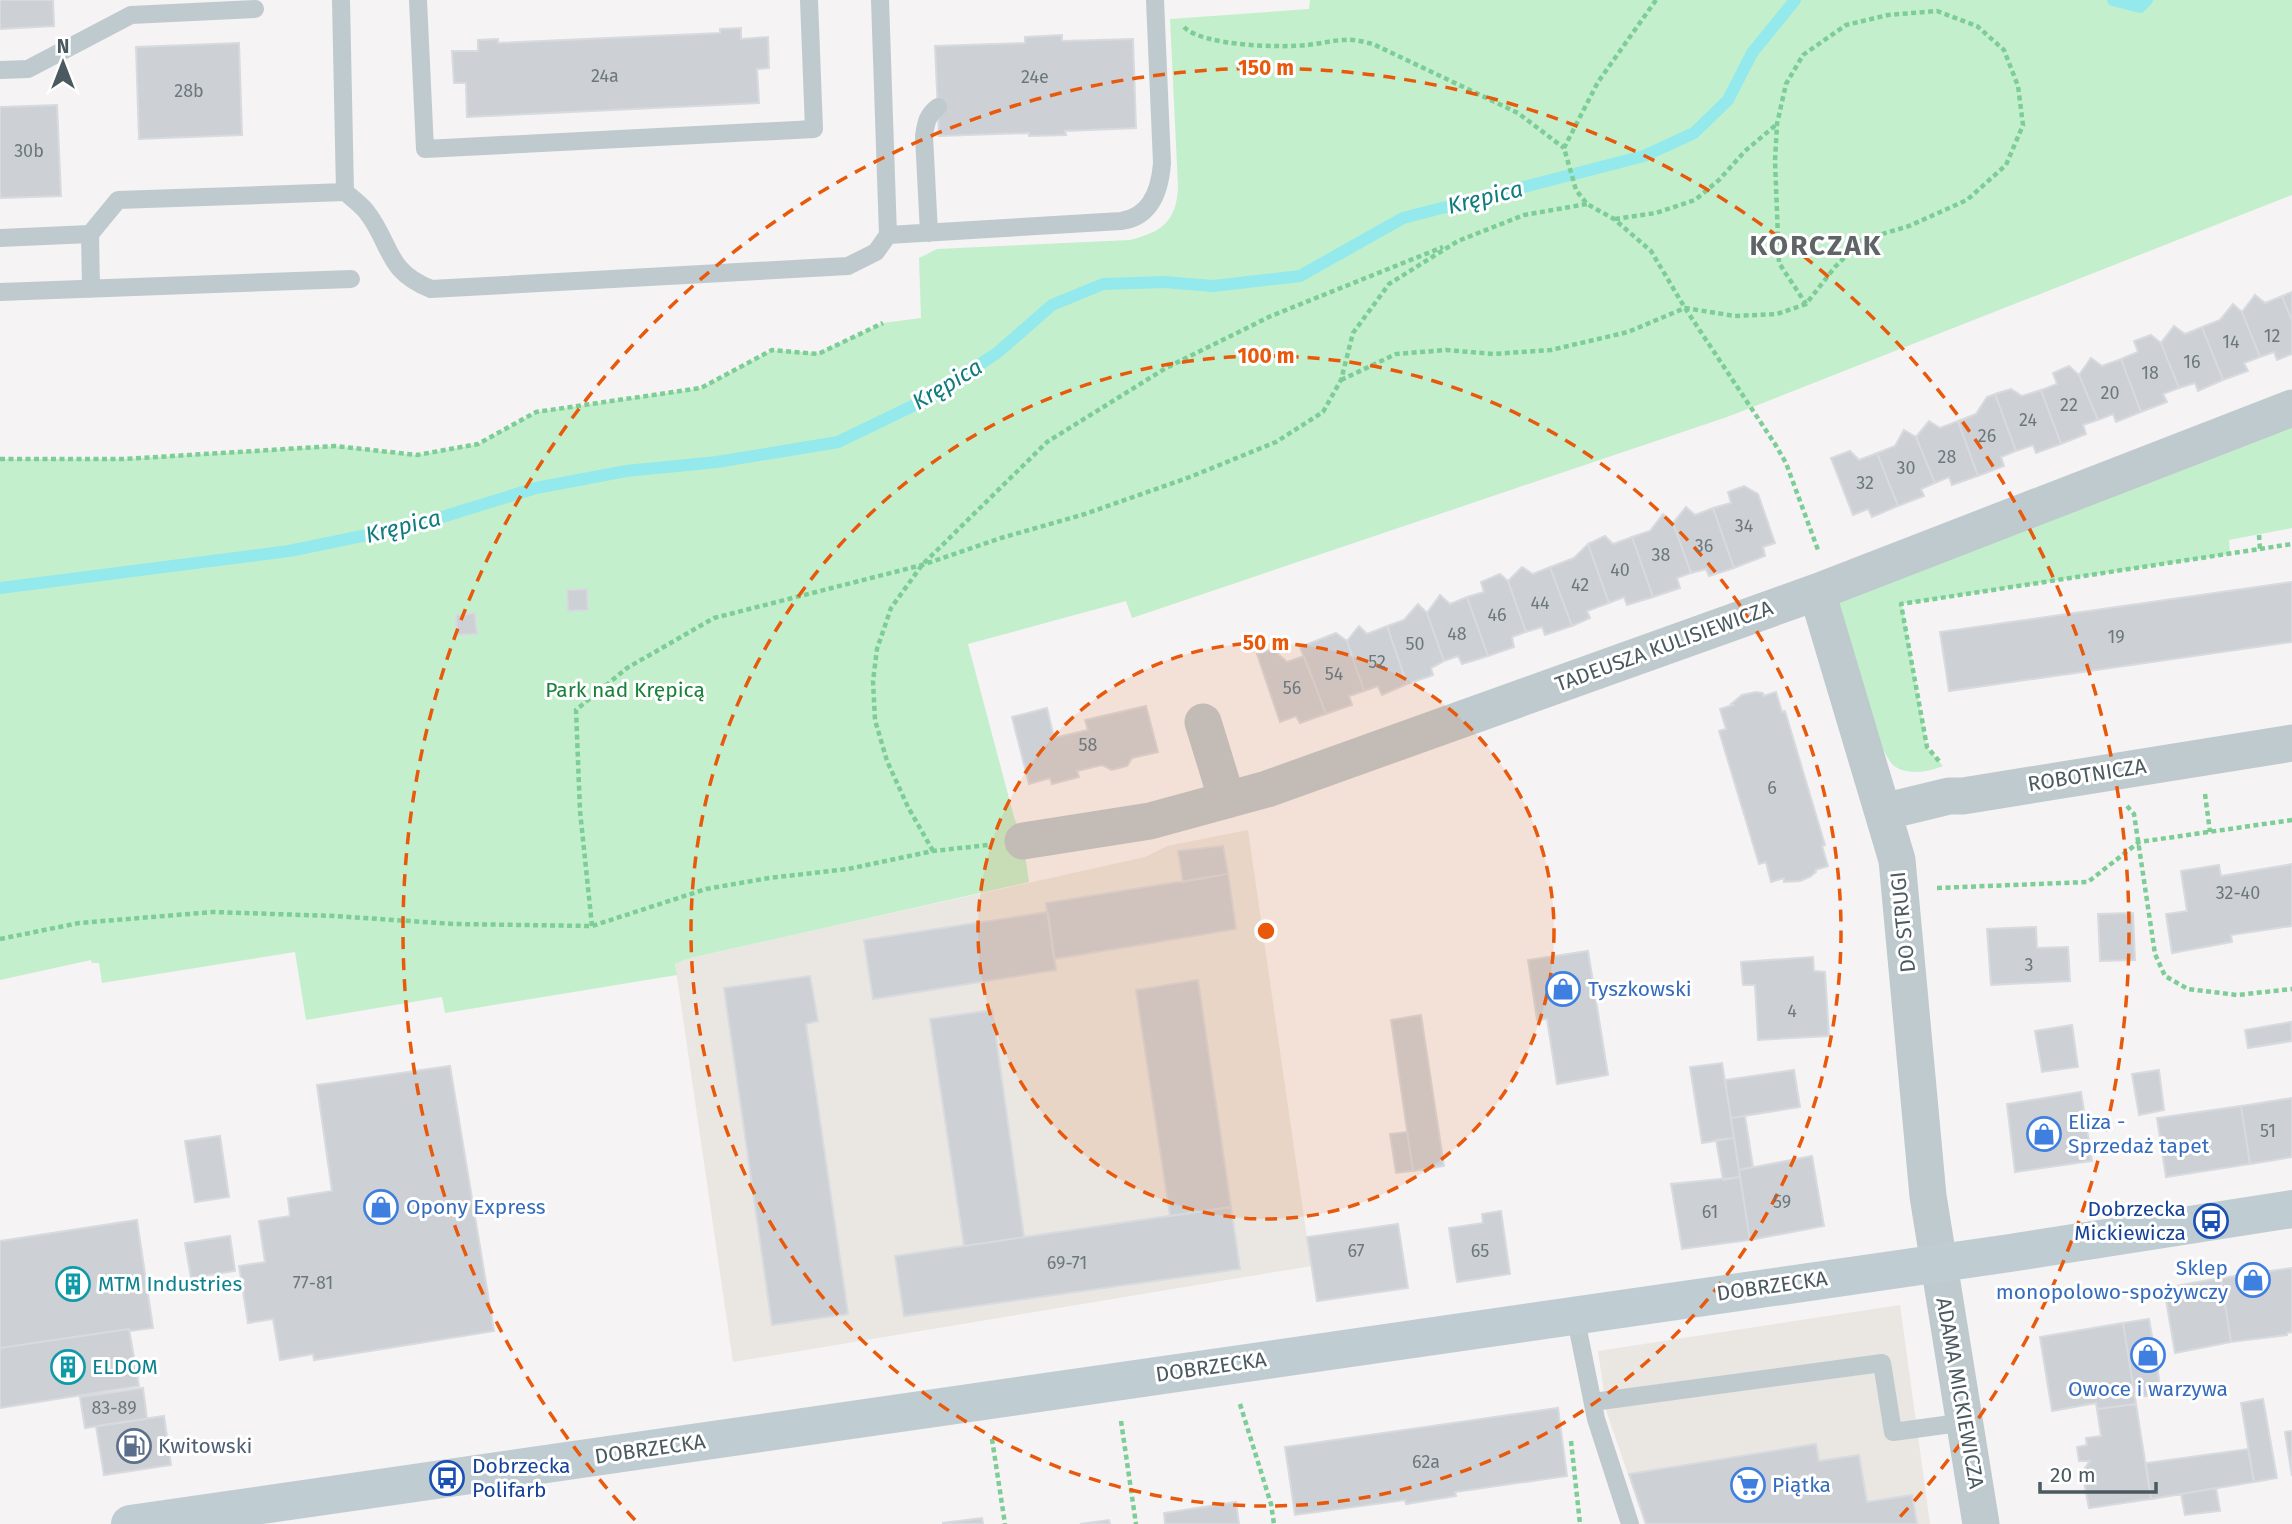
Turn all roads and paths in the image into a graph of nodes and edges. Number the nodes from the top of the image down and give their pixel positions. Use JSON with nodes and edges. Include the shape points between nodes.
{"nodes":[{"id":1,"x":341,"y":0,"type":"edge"},
{"id":2,"x":418,"y":0,"type":"edge"},
{"id":3,"x":809,"y":0,"type":"edge"},
{"id":4,"x":880,"y":0,"type":"edge"},
{"id":5,"x":1155,"y":0,"type":"edge"},
{"id":6,"x":1656,"y":0,"type":"edge"},
{"id":7,"x":255,"y":9,"type":"dead end"},
{"id":8,"x":1180,"y":23,"type":"dead end"},
{"id":9,"x":0,"y":70,"type":"edge"},
{"id":10,"x":938,"y":107,"type":"dead end"},
{"id":11,"x":1777,"y":124,"type":"junction"},
{"id":12,"x":1564,"y":148,"type":"junction"},
{"id":13,"x":345,"y":192,"type":"junction"},
{"id":14,"x":1587,"y":204,"type":"junction"},
{"id":15,"x":1614,"y":219,"type":"junction"},
{"id":16,"x":929,"y":233,"type":"junction"},
{"id":17,"x":90,"y":234,"type":"junction"},
{"id":18,"x":888,"y":235,"type":"junction"},
{"id":19,"x":0,"y":238,"type":"edge"},
{"id":20,"x":1458,"y":242,"type":"junction"},
{"id":21,"x":351,"y":279,"type":"dead end"},
{"id":22,"x":91,"y":289,"type":"junction"},
{"id":23,"x":0,"y":292,"type":"edge"},
{"id":24,"x":1806,"y":304,"type":"junction"},
{"id":25,"x":1685,"y":308,"type":"junction"},
{"id":26,"x":883,"y":323,"type":"dead end"},
{"id":27,"x":1341,"y":380,"type":"junction"},
{"id":28,"x":2292,"y":408,"type":"edge"},
{"id":29,"x":0,"y":459,"type":"edge"},
{"id":30,"x":2259,"y":535,"type":"dead end"},
{"id":31,"x":1814,"y":538,"type":"dead end"},
{"id":32,"x":2292,"y":544,"type":"edge"},
{"id":33,"x":2260,"y":549,"type":"junction"},
{"id":34,"x":922,"y":565,"type":"junction"},
{"id":35,"x":1817,"y":592,"type":"junction"},
{"id":36,"x":1203,"y":722,"type":"dead end"},
{"id":37,"x":2292,"y":743,"type":"edge"},
{"id":38,"x":1943,"y":766,"type":"dead end"},
{"id":39,"x":2204,"y":793,"type":"dead end"},
{"id":40,"x":2119,"y":797,"type":"dead end"},
{"id":41,"x":1227,"y":800,"type":"junction"},
{"id":42,"x":1883,"y":812,"type":"junction"},
{"id":43,"x":2292,"y":820,"type":"edge"},
{"id":44,"x":2210,"y":832,"type":"junction"},
{"id":45,"x":1023,"y":841,"type":"joint"},
{"id":46,"x":2139,"y":842,"type":"junction"},
{"id":47,"x":933,"y":851,"type":"junction"},
{"id":48,"x":1901,"y":890,"type":"junction"},
{"id":49,"x":592,"y":926,"type":"junction"},
{"id":50,"x":0,"y":939,"type":"edge"},
{"id":51,"x":2292,"y":989,"type":"edge"},
{"id":52,"x":2292,"y":1209,"type":"edge"},
{"id":53,"x":1937,"y":1263,"type":"junction"},
{"id":54,"x":1575,"y":1315,"type":"junction"},
{"id":55,"x":1229,"y":1365,"type":"junction"},
{"id":56,"x":1114,"y":1381,"type":"junction"},
{"id":57,"x":986,"y":1400,"type":"junction"},
{"id":58,"x":1593,"y":1402,"type":"junction"},
{"id":59,"x":1966,"y":1422,"type":"junction"},
{"id":60,"x":130,"y":1524,"type":"edge"},
{"id":61,"x":1005,"y":1524,"type":"edge"},
{"id":62,"x":1136,"y":1524,"type":"edge"},
{"id":63,"x":1275,"y":1524,"type":"edge"},
{"id":64,"x":1630,"y":1524,"type":"edge"},
{"id":65,"x":1981,"y":1524,"type":"edge"}],
"edges":[{"from":1,"to":13,"type":"lane"},
{"from":2,"to":3,"type":"lane","via":[[425,149],[814,129]]},
{"from":4,"to":18,"type":"lane"},
{"from":5,"to":16,"type":"lane","via":[[1162,163],[1159,186],[1144,212],[1121,221]]},
{"from":6,"to":12,"type":"path","via":[[1598,82]]},
{"from":7,"to":9,"type":"lane","via":[[131,15],[28,69]]},
{"from":8,"to":12,"type":"path","via":[[1189,33],[1226,44],[1305,46],[1348,39],[1373,44],[1518,113]]},
{"from":10,"to":16,"type":"lane","via":[[930,112],[924,136]]},
{"from":11,"to":15,"type":"path","via":[[1695,200],[1656,213]]},
{"from":11,"to":24,"type":"path","via":[[1779,263]]},
{"from":11,"to":24,"type":"path","via":[[1786,84],[1803,55],[1846,24],[1888,15],[1937,11],[1977,26],[2004,50],[2018,86],[2023,125],[2006,165],[1967,200],[1909,226],[1862,240]]},
{"from":12,"to":14,"type":"path","via":[[1576,190]]},
{"from":13,"to":17,"type":"lane","via":[[117,200]]},
{"from":13,"to":18,"type":"lane","via":[[365,210],[395,264],[415,283],[431,289],[848,267],[876,252]]},
{"from":14,"to":15,"type":"path"},
{"from":14,"to":20,"type":"path","via":[[1524,215]]},
{"from":15,"to":25,"type":"path","via":[[1651,251]]},
{"from":16,"to":18,"type":"lane"},
{"from":17,"to":19,"type":"lane"},
{"from":17,"to":22,"type":"lane"},
{"from":20,"to":27,"type":"path","via":[[1388,284],[1353,333]]},
{"from":20,"to":34,"type":"path","via":[[1271,316],[1166,368],[1047,442]]},
{"from":21,"to":22,"type":"lane"},
{"from":22,"to":23,"type":"lane"},
{"from":24,"to":25,"type":"path","via":[[1777,314],[1735,316]]},
{"from":25,"to":27,"type":"path","via":[[1628,332],[1550,350],[1396,354]]},
{"from":25,"to":31,"type":"path","via":[[1786,463]]},
{"from":26,"to":29,"type":"path","via":[[818,354],[772,350],[701,388],[536,412],[478,444],[417,455],[335,446],[124,459]]},
{"from":27,"to":34,"type":"path","via":[[1323,412],[1276,442],[1086,514]]},
{"from":28,"to":35,"type":"street","name":"TADEUSZA KULISIEWICZA"},
{"from":30,"to":33,"type":"path"},
{"from":32,"to":33,"type":"path"},
{"from":33,"to":38,"type":"path","via":[[1901,604],[1927,747]]},
{"from":34,"to":47,"type":"path","via":[[891,608],[877,649],[874,720],[887,761]]},
{"from":34,"to":49,"type":"path","via":[[714,618],[627,668],[576,710]]},
{"from":35,"to":41,"type":"street","name":"TADEUSZA KULISIEWICZA"},
{"from":35,"to":42,"type":"street","name":"DO STRUGI"},
{"from":36,"to":41,"type":"street"},
{"from":37,"to":42,"type":"street","name":"ROBOTNICZA","via":[[1949,796]]},
{"from":39,"to":44,"type":"path"},
{"from":40,"to":46,"type":"path","via":[[2134,814]]},
{"from":41,"to":45,"type":"street","name":"TADEUSZA KULISIEWICZA","via":[[1150,821]]},
{"from":42,"to":48,"type":"street","name":"DO STRUGI"},
{"from":43,"to":44,"type":"path"},
{"from":44,"to":46,"type":"path"},
{"from":45,"to":47,"type":"path"},
{"from":46,"to":48,"type":"path","via":[[2088,881]]},
{"from":46,"to":51,"type":"path","via":[[2155,954],[2165,976],[2189,989],[2237,995]]},
{"from":47,"to":49,"type":"path","via":[[848,869],[706,889]]},
{"from":48,"to":53,"type":"street","name":"DO STRUGI","via":[[1927,1196]]},
{"from":49,"to":50,"type":"path","via":[[213,912],[79,923]]},
{"from":52,"to":53,"type":"street","name":"DOBRZECKA"},
{"from":53,"to":54,"type":"street","name":"DOBRZECKA"},
{"from":53,"to":59,"type":"street","name":"ADAMA MICKIEWICZA"},
{"from":54,"to":55,"type":"street","name":"DOBRZECKA"},
{"from":54,"to":58,"type":"lane"},
{"from":55,"to":56,"type":"street","name":"DOBRZECKA"},
{"from":55,"to":63,"type":"path"},
{"from":56,"to":57,"type":"street","name":"DOBRZECKA"},
{"from":56,"to":62,"type":"path"},
{"from":57,"to":60,"type":"street","name":"DOBRZECKA"},
{"from":57,"to":61,"type":"path"},
{"from":58,"to":59,"type":"lane","via":[[1882,1363],[1893,1432]]},
{"from":58,"to":64,"type":"lane"},
{"from":59,"to":65,"type":"street","name":"ADAMA MICKIEWICZA"}]}
